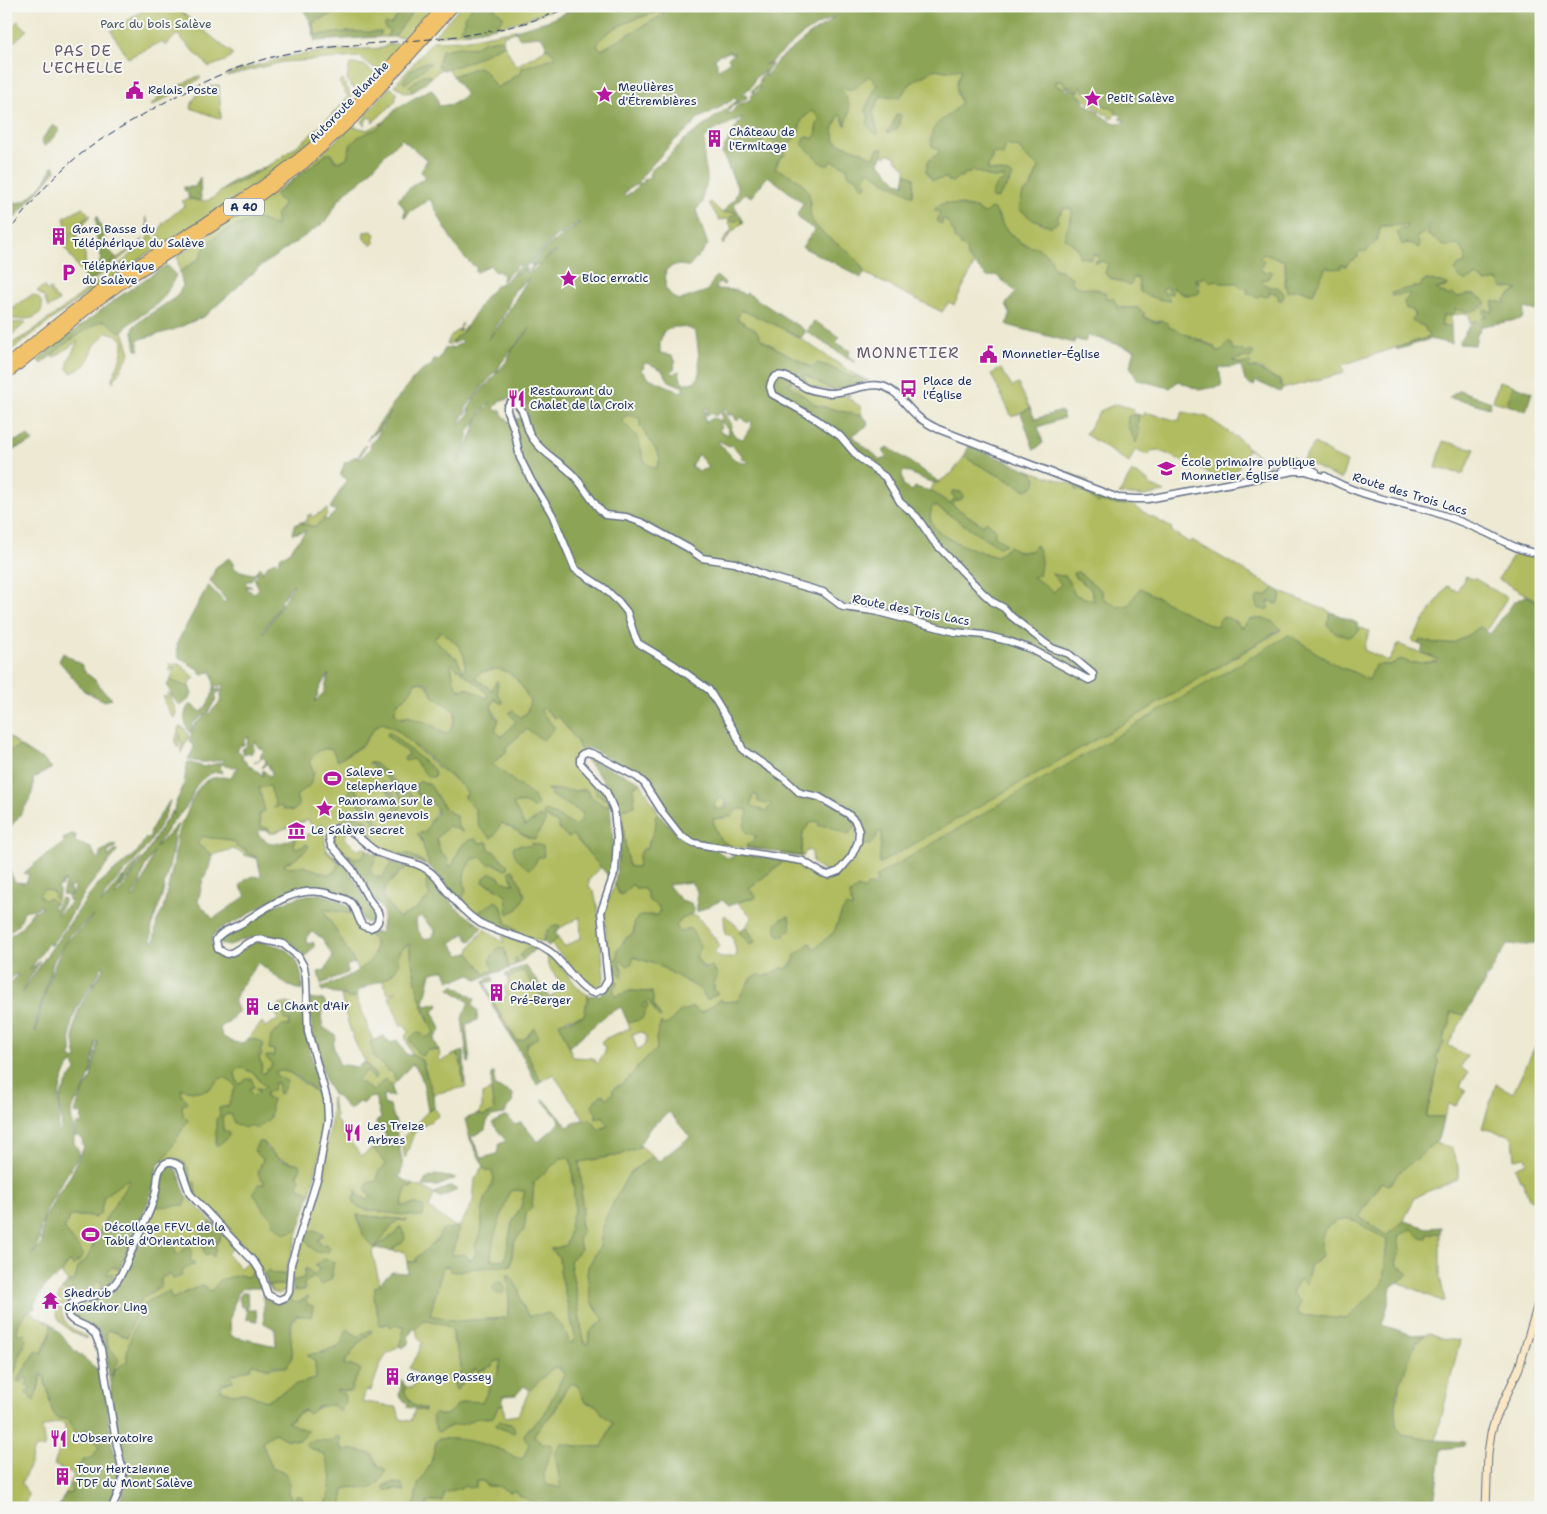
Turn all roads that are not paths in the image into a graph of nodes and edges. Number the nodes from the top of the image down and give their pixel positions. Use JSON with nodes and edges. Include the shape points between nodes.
{"nodes":[{"id":1,"x":10,"y":6,"type":"edge"},
{"id":2,"x":444,"y":6,"type":"edge"},
{"id":3,"x":454,"y":6,"type":"edge"},
{"id":4,"x":6,"y":10,"type":"edge"},
{"id":5,"x":55,"y":324,"type":"junction"},
{"id":6,"x":6,"y":359,"type":"edge"},
{"id":7,"x":6,"y":365,"type":"edge"},
{"id":8,"x":6,"y":375,"type":"edge"},
{"id":9,"x":1541,"y":553,"type":"edge"},
{"id":10,"x":1541,"y":1294,"type":"edge"},
{"id":11,"x":112,"y":1508,"type":"edge"},
{"id":12,"x":1486,"y":1508,"type":"edge"}],
"edges":[{"from":1,"to":4,"type":"main road"},
{"from":2,"to":5,"type":"highway","name":"Autoroute Blanche","number":"A 40","via":[[344,118],[301,157],[249,196],[111,282]]},
{"from":3,"to":8,"type":"highway","name":"Autoroute Blanche","number":"A 40","via":[[353,119],[305,163],[249,204],[99,300]]},
{"from":5,"to":6,"type":"highway"},
{"from":5,"to":7,"type":"highway","name":"Autoroute Blanche","number":"A 40"},
{"from":9,"to":11,"type":"street","name":"Route des Trois Lacs","via":[[1516,547],[1448,516],[1372,496],[1296,468],[1148,499],[1109,495],[938,430],[916,415],[890,389],[880,385],[825,393],[788,377],[774,378],[770,387],[774,396],[840,436],[858,457],[885,477],[900,502],[983,593],[1052,648],[1075,658],[1093,674],[1093,679],[1084,678],[1008,641],[843,607],[823,592],[766,576],[735,562],[702,558],[643,523],[604,515],[574,475],[533,440],[519,405],[510,403],[507,407],[522,464],[552,514],[575,569],[619,602],[640,644],[711,693],[743,750],[800,793],[819,797],[848,814],[859,829],[858,842],[851,857],[831,874],[822,873],[802,861],[688,840],[676,831],[637,777],[594,754],[582,754],[580,763],[601,785],[612,803],[616,839],[615,871],[601,912],[608,978],[598,993],[590,993],[559,959],[542,946],[485,925],[470,916],[430,871],[379,853],[348,828],[338,827],[332,831],[330,842],[352,869],[378,912],[379,921],[375,926],[362,926],[353,906],[345,899],[314,891],[274,902],[218,936],[216,941],[217,948],[227,954],[249,942],[266,939],[295,952],[304,967],[308,1032],[328,1104],[318,1176],[292,1264],[290,1289],[284,1298],[276,1300],[268,1295],[255,1263],[190,1194],[182,1170],[170,1162],[160,1168],[156,1193],[116,1283],[102,1294],[76,1300],[69,1305],[69,1317],[91,1330],[101,1349],[123,1472]]},
{"from":10,"to":12,"type":"main road","via":[[1519,1368],[1491,1433]]}]}
